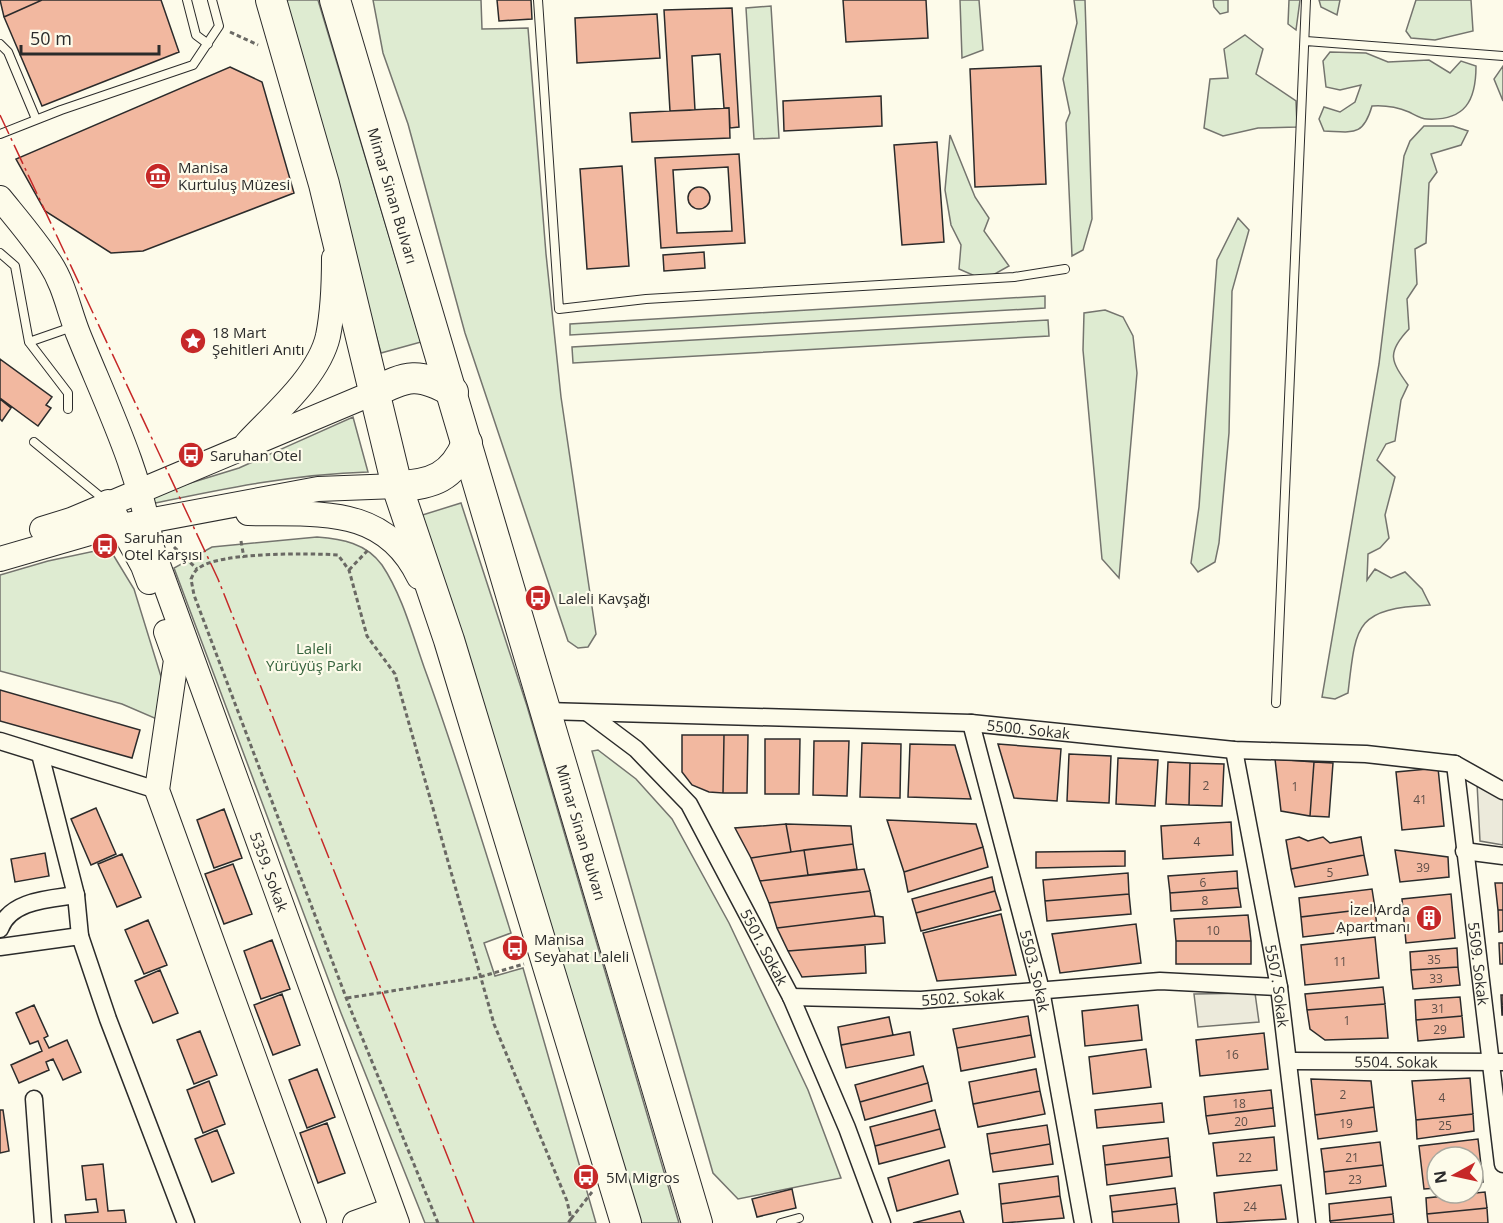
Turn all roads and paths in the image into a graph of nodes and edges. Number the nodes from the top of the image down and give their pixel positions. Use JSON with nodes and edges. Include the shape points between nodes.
{"nodes":[{"id":1,"x":187,"y":0,"type":"edge"},
{"id":2,"x":212,"y":0,"type":"edge"},
{"id":3,"x":271,"y":0,"type":"edge"},
{"id":4,"x":335,"y":0,"type":"edge"},
{"id":5,"x":538,"y":0,"type":"edge"},
{"id":6,"x":1306,"y":0,"type":"edge"},
{"id":7,"x":342,"y":14,"type":"edge"},
{"id":8,"x":219,"y":26,"type":"junction"},
{"id":9,"x":1306,"y":41,"type":"junction"},
{"id":10,"x":0,"y":44,"type":"edge"},
{"id":11,"x":208,"y":44,"type":"junction"},
{"id":12,"x":258,"y":45,"type":"dead end"},
{"id":13,"x":1503,"y":56,"type":"edge"},
{"id":14,"x":36,"y":119,"type":"junction"},
{"id":15,"x":0,"y":134,"type":"edge"},
{"id":16,"x":0,"y":198,"type":"edge"},
{"id":17,"x":334,"y":222,"type":"junction"},
{"id":18,"x":0,"y":253,"type":"edge"},
{"id":19,"x":1065,"y":269,"type":"dead end"},
{"id":20,"x":75,"y":326,"type":"junction"},
{"id":21,"x":29,"y":342,"type":"junction"},
{"id":22,"x":453,"y":392,"type":"junction"},
{"id":23,"x":374,"y":393,"type":"junction"},
{"id":24,"x":68,"y":409,"type":"dead end"},
{"id":25,"x":34,"y":442,"type":"dead end"},
{"id":26,"x":467,"y":443,"type":"junction"},
{"id":27,"x":240,"y":450,"type":"junction"},
{"id":28,"x":397,"y":486,"type":"junction"},
{"id":29,"x":139,"y":490,"type":"junction"},
{"id":30,"x":108,"y":502,"type":"junction"},
{"id":31,"x":204,"y":512,"type":"junction"},
{"id":32,"x":148,"y":521,"type":"junction"},
{"id":33,"x":120,"y":526,"type":"junction"},
{"id":34,"x":240,"y":541,"type":"dead end"},
{"id":35,"x":0,"y":543,"type":"edge"},
{"id":36,"x":173,"y":546,"type":"dead end"},
{"id":37,"x":370,"y":548,"type":"dead end"},
{"id":38,"x":244,"y":558,"type":"junction"},
{"id":39,"x":0,"y":559,"type":"edge"},
{"id":40,"x":197,"y":568,"type":"junction"},
{"id":41,"x":349,"y":570,"type":"junction"},
{"id":42,"x":449,"y":640,"type":"junction"},
{"id":43,"x":1276,"y":704,"type":"dead end"},
{"id":44,"x":546,"y":711,"type":"junction"},
{"id":45,"x":588,"y":713,"type":"junction"},
{"id":46,"x":971,"y":723,"type":"junction"},
{"id":47,"x":0,"y":741,"type":"edge"},
{"id":48,"x":1234,"y":750,"type":"junction"},
{"id":49,"x":40,"y":754,"type":"junction"},
{"id":50,"x":1455,"y":764,"type":"junction"},
{"id":51,"x":157,"y":790,"type":"junction"},
{"id":52,"x":1503,"y":790,"type":"edge"},
{"id":53,"x":1464,"y":851,"type":"junction"},
{"id":54,"x":1503,"y":856,"type":"edge"},
{"id":55,"x":76,"y":895,"type":"junction"},
{"id":56,"x":0,"y":929,"type":"edge"},
{"id":57,"x":81,"y":936,"type":"junction"},
{"id":58,"x":0,"y":947,"type":"edge"},
{"id":59,"x":525,"y":963,"type":"dead end"},
{"id":60,"x":480,"y":977,"type":"junction"},
{"id":61,"x":1279,"y":987,"type":"junction"},
{"id":62,"x":1041,"y":990,"type":"junction"},
{"id":63,"x":791,"y":997,"type":"junction"},
{"id":64,"x":347,"y":998,"type":"junction"},
{"id":65,"x":1290,"y":1061,"type":"junction"},
{"id":66,"x":1497,"y":1062,"type":"edge"},
{"id":67,"x":34,"y":1099,"type":"dead end"},
{"id":68,"x":1503,"y":1164,"type":"edge"},
{"id":69,"x":592,"y":1192,"type":"dead end"},
{"id":70,"x":394,"y":1216,"type":"edge"},
{"id":71,"x":798,"y":1218,"type":"dead end"},
{"id":72,"x":569,"y":1221,"type":"edge"},
{"id":73,"x":43,"y":1223,"type":"edge"},
{"id":74,"x":186,"y":1223,"type":"edge"},
{"id":75,"x":314,"y":1223,"type":"edge"},
{"id":76,"x":355,"y":1223,"type":"edge"},
{"id":77,"x":438,"y":1223,"type":"edge"},
{"id":78,"x":626,"y":1223,"type":"edge"},
{"id":79,"x":697,"y":1223,"type":"edge"},
{"id":80,"x":781,"y":1223,"type":"edge"},
{"id":81,"x":882,"y":1223,"type":"edge"},
{"id":82,"x":1083,"y":1223,"type":"edge"},
{"id":83,"x":1307,"y":1223,"type":"edge"}],
"edges":[{"from":1,"to":11,"type":"lane","via":[[196,35]]},
{"from":2,"to":8,"type":"lane"},
{"from":3,"to":17,"type":"highway"},
{"from":4,"to":7,"type":"highway","name":"Mimar Sinan Bulvarı"},
{"from":5,"to":19,"type":"lane","via":[[559,309],[646,299],[1014,277]]},
{"from":6,"to":9,"type":"lane"},
{"from":7,"to":22,"type":"highway","name":"Mimar Sinan Bulvarı"},
{"from":8,"to":11,"type":"lane"},
{"from":8,"to":12,"type":"path"},
{"from":9,"to":13,"type":"lane"},
{"from":9,"to":43,"type":"lane"},
{"from":10,"to":14,"type":"lane","via":[[8,52]]},
{"from":11,"to":14,"type":"lane","via":[[193,66]]},
{"from":14,"to":15,"type":"lane"},
{"from":16,"to":20,"type":"street","name":"5359. Sokak","via":[[51,264],[67,296]]},
{"from":17,"to":23,"type":"highway"},
{"from":17,"to":27,"type":"street","via":[[334,287],[327,338],[309,376]]},
{"from":18,"to":21,"type":"lane","via":[[15,266]]},
{"from":20,"to":21,"type":"lane"},
{"from":20,"to":29,"type":"street","name":"5359. Sokak"},
{"from":21,"to":24,"type":"lane","via":[[68,393]]},
{"from":22,"to":23,"type":"highway","via":[[415,376],[395,381]]},
{"from":22,"to":26,"type":"highway"},
{"from":23,"to":27,"type":"street"},
{"from":23,"to":28,"type":"highway"},
{"from":25,"to":30,"type":"lane"},
{"from":26,"to":28,"type":"highway","via":[[459,462],[444,475],[417,485]]},
{"from":26,"to":44,"type":"highway","name":"Mimar Sinan Bulvarı"},
{"from":27,"to":29,"type":"street"},
{"from":28,"to":31,"type":"street","via":[[318,489]]},
{"from":28,"to":42,"type":"highway"},
{"from":29,"to":30,"type":"street"},
{"from":29,"to":32,"type":"street","name":"5359. Sokak"},
{"from":30,"to":33,"type":"street"},
{"from":30,"to":35,"type":"street","via":[[71,520]]},
{"from":31,"to":32,"type":"street"},
{"from":31,"to":42,"type":"street","via":[[342,516],[375,528],[408,554]]},
{"from":32,"to":33,"type":"street"},
{"from":32,"to":70,"type":"street","name":"5359. Sokak","via":[[152,548]]},
{"from":33,"to":39,"type":"street"},
{"from":33,"to":51,"type":"street","via":[[144,566],[176,660]]},
{"from":34,"to":38,"type":"path"},
{"from":36,"to":40,"type":"path"},
{"from":37,"to":41,"type":"path"},
{"from":38,"to":40,"type":"path","via":[[222,559]]},
{"from":38,"to":41,"type":"path","via":[[338,555]]},
{"from":40,"to":64,"type":"path","via":[[191,579],[194,595]]},
{"from":41,"to":60,"type":"path","via":[[367,636],[395,674]]},
{"from":42,"to":78,"type":"highway"},
{"from":44,"to":45,"type":"street","name":"5500. Sokak"},
{"from":44,"to":79,"type":"highway","name":"Mimar Sinan Bulvarı"},
{"from":45,"to":46,"type":"street","name":"5500. Sokak"},
{"from":45,"to":63,"type":"street","name":"5501. Sokak","via":[[636,749],[689,804]]},
{"from":46,"to":48,"type":"street","name":"5500. Sokak"},
{"from":46,"to":62,"type":"street","name":"5503. Sokak"},
{"from":47,"to":49,"type":"street"},
{"from":48,"to":50,"type":"street","name":"5500. Sokak","via":[[1366,754]]},
{"from":48,"to":61,"type":"street","name":"5507. Sokak"},
{"from":49,"to":51,"type":"street"},
{"from":49,"to":55,"type":"street"},
{"from":50,"to":52,"type":"street","name":"5500. Sokak"},
{"from":50,"to":53,"type":"street","name":"5509. Sokak"},
{"from":51,"to":75,"type":"street"},
{"from":53,"to":54,"type":"street"},
{"from":53,"to":66,"type":"street","name":"5509. Sokak"},
{"from":55,"to":56,"type":"street","via":[[19,907],[3,920]]},
{"from":55,"to":57,"type":"street"},
{"from":57,"to":58,"type":"street"},
{"from":57,"to":74,"type":"street","via":[[108,1019]]},
{"from":59,"to":60,"type":"path"},
{"from":60,"to":64,"type":"path"},
{"from":60,"to":72,"type":"path","via":[[494,1024],[567,1201]]},
{"from":61,"to":62,"type":"street","name":"5502. Sokak","via":[[1160,981]]},
{"from":61,"to":65,"type":"street","name":"5507. Sokak"},
{"from":62,"to":63,"type":"street","name":"5502. Sokak","via":[[921,1000]]},
{"from":62,"to":82,"type":"street","name":"5503. Sokak"},
{"from":63,"to":81,"type":"street","name":"5501. Sokak","via":[[848,1128]]},
{"from":64,"to":77,"type":"path"},
{"from":65,"to":66,"type":"street","name":"5504. Sokak"},
{"from":65,"to":83,"type":"street","name":"5507. Sokak"},
{"from":66,"to":68,"type":"street","name":"5509. Sokak"},
{"from":67,"to":73,"type":"street"},
{"from":69,"to":72,"type":"path"},
{"from":70,"to":76,"type":"street"},
{"from":71,"to":80,"type":"lane"}]}
